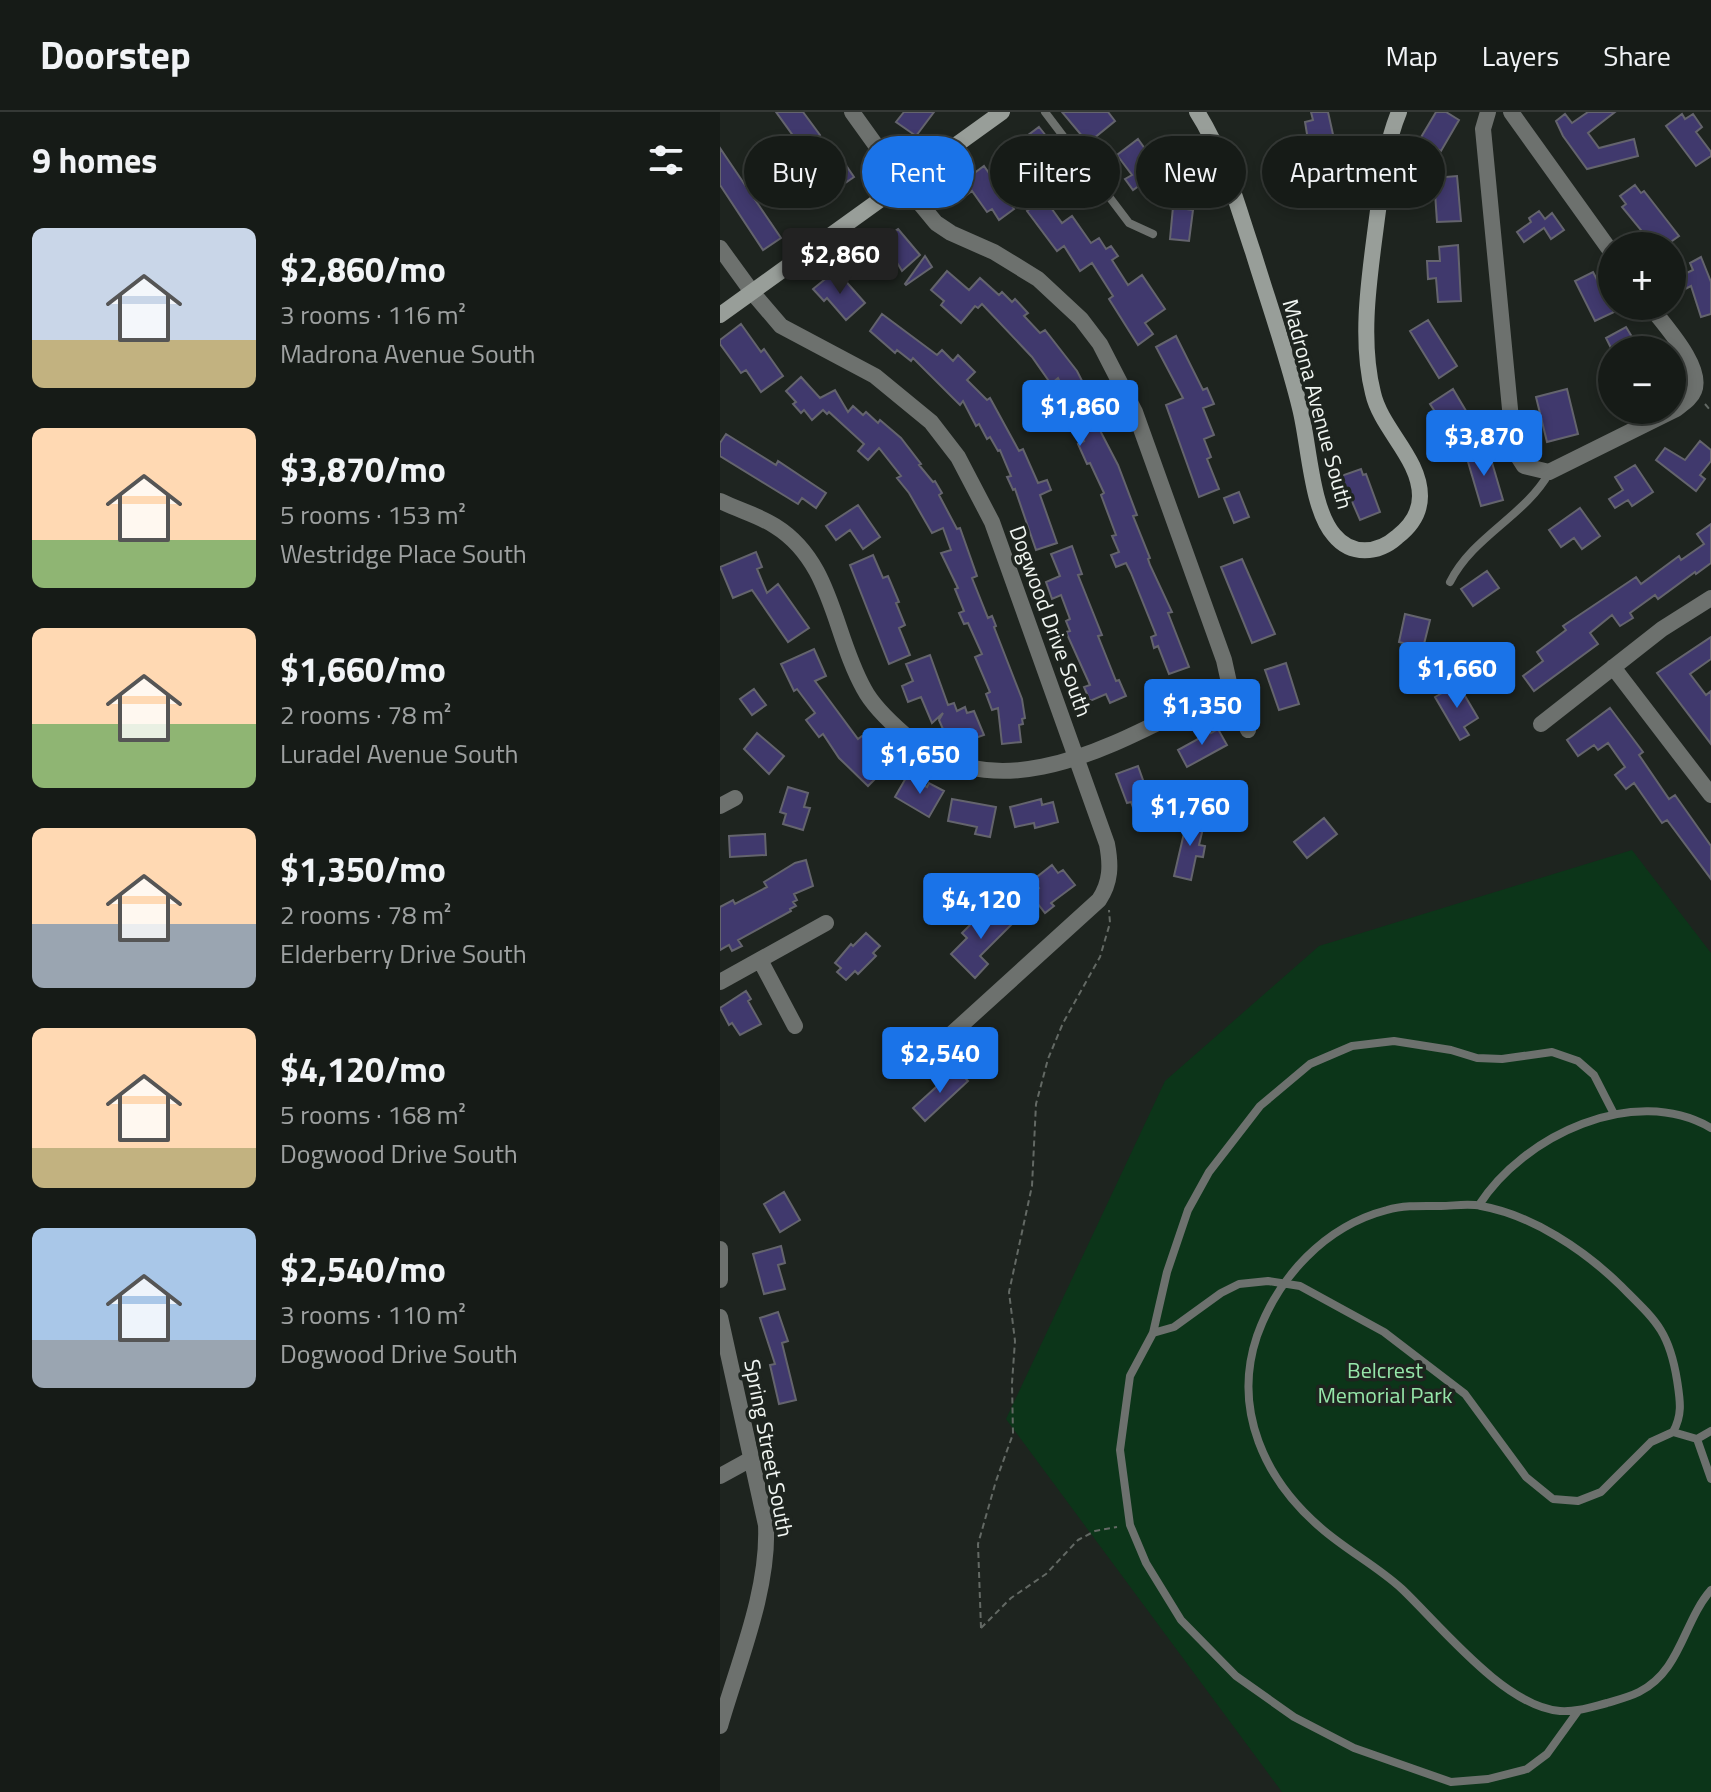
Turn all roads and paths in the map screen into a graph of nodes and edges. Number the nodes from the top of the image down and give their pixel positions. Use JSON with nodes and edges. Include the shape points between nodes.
{"nodes":[{"id":1,"x":852,"y":112,"type":"edge"},
{"id":2,"x":1002,"y":112,"type":"edge"},
{"id":3,"x":1045,"y":112,"type":"edge"},
{"id":4,"x":1197,"y":112,"type":"edge"},
{"id":5,"x":1399,"y":112,"type":"edge"},
{"id":6,"x":1488,"y":112,"type":"edge"},
{"id":7,"x":1511,"y":112,"type":"edge"},
{"id":8,"x":869,"y":136,"type":"edge"},
{"id":9,"x":969,"y":136,"type":"edge"},
{"id":10,"x":868,"y":208,"type":"edge"},
{"id":11,"x":924,"y":208,"type":"edge"},
{"id":12,"x":1598,"y":233,"type":"edge"},
{"id":13,"x":1153,"y":234,"type":"dead end"},
{"id":14,"x":720,"y":248,"type":"edge"},
{"id":15,"x":752,"y":292,"type":"junction"},
{"id":16,"x":720,"y":315,"type":"edge"},
{"id":17,"x":1660,"y":320,"type":"edge"},
{"id":18,"x":1549,"y":472,"type":"junction"},
{"id":19,"x":720,"y":501,"type":"edge"},
{"id":20,"x":1450,"y":582,"type":"dead end"},
{"id":21,"x":1711,"y":598,"type":"edge"},
{"id":22,"x":1613,"y":667,"type":"junction"},
{"id":23,"x":1230,"y":687,"type":"junction"},
{"id":24,"x":1541,"y":724,"type":"dead end"},
{"id":25,"x":1248,"y":730,"type":"dead end"},
{"id":26,"x":1076,"y":758,"type":"junction"},
{"id":27,"x":1711,"y":795,"type":"edge"},
{"id":28,"x":1107,"y":888,"type":"junction"},
{"id":29,"x":826,"y":923,"type":"dead end"},
{"id":30,"x":760,"y":960,"type":"junction"},
{"id":31,"x":720,"y":982,"type":"edge"},
{"id":32,"x":795,"y":1026,"type":"dead end"},
{"id":33,"x":935,"y":1049,"type":"dead end"},
{"id":34,"x":1614,"y":1114,"type":"junction"},
{"id":35,"x":1711,"y":1128,"type":"edge"},
{"id":36,"x":1479,"y":1205,"type":"junction"},
{"id":37,"x":720,"y":1249,"type":"edge"},
{"id":38,"x":720,"y":1280,"type":"edge"},
{"id":39,"x":1283,"y":1282,"type":"junction"},
{"id":40,"x":720,"y":1317,"type":"edge"},
{"id":41,"x":1153,"y":1333,"type":"junction"},
{"id":42,"x":1711,"y":1431,"type":"edge"},
{"id":43,"x":1673,"y":1432,"type":"junction"},
{"id":44,"x":1697,"y":1439,"type":"junction"},
{"id":45,"x":751,"y":1459,"type":"junction"},
{"id":46,"x":720,"y":1476,"type":"edge"},
{"id":47,"x":1711,"y":1479,"type":"edge"},
{"id":48,"x":1130,"y":1525,"type":"junction"},
{"id":49,"x":1711,"y":1590,"type":"edge"},
{"id":50,"x":1578,"y":1711,"type":"junction"},
{"id":51,"x":720,"y":1726,"type":"edge"}],
"edges":[{"from":1,"to":8,"type":"street"},
{"from":2,"to":9,"type":"main road"},
{"from":3,"to":13,"type":"lane","via":[[1129,223]]},
{"from":4,"to":5,"type":"main road","name":"Madrona Avenue South","via":[[1234,194],[1281,340],[1322,517],[1336,538],[1365,552],[1405,530],[1420,497],[1412,467],[1372,392],[1369,364],[1369,280],[1388,145]]},
{"from":6,"to":18,"type":"street","via":[[1483,129],[1513,440],[1524,466]]},
{"from":7,"to":12,"type":"street"},
{"from":10,"to":15,"type":"main road"},
{"from":11,"to":23,"type":"street","via":[[951,233],[1038,279],[1100,344],[1135,412]]},
{"from":14,"to":15,"type":"street","name":"Dogwood Drive South"},
{"from":15,"to":16,"type":"main road"},
{"from":15,"to":26,"type":"street","name":"Dogwood Drive South","via":[[792,334],[894,390],[931,422],[958,457],[992,522]]},
{"from":17,"to":18,"type":"street","via":[[1695,368],[1688,400]]},
{"from":18,"to":20,"type":"lane","via":[[1539,491],[1497,525]]},
{"from":19,"to":26,"type":"street","via":[[774,525],[803,550],[822,581],[864,689],[918,747],[964,767],[993,771],[1019,772]]},
{"from":21,"to":22,"type":"street"},
{"from":22,"to":24,"type":"street"},
{"from":22,"to":27,"type":"street"},
{"from":23,"to":25,"type":"street"},
{"from":23,"to":26,"type":"street"},
{"from":26,"to":28,"type":"street","name":"Dogwood Drive South","via":[[1107,844]]},
{"from":28,"to":33,"type":"street"},
{"from":28,"to":48,"type":"path","via":[[1110,923],[1100,957],[1063,1023],[1036,1104],[1030,1197],[1009,1292],[1015,1341],[1013,1434],[978,1544],[981,1628],[1078,1540]]},
{"from":29,"to":30,"type":"street"},
{"from":30,"to":31,"type":"street"},
{"from":30,"to":32,"type":"street"},
{"from":34,"to":35,"type":"lane","via":[[1657,1110]]},
{"from":34,"to":36,"type":"lane","via":[[1547,1142],[1493,1183]]},
{"from":34,"to":41,"type":"lane","via":[[1594,1075],[1578,1061],[1552,1052],[1477,1058],[1394,1041],[1352,1046],[1310,1064],[1260,1106],[1209,1172],[1188,1210]]},
{"from":36,"to":39,"type":"lane","via":[[1390,1209],[1356,1220],[1316,1247]]},
{"from":36,"to":43,"type":"lane","via":[[1577,1247],[1648,1312],[1668,1337],[1675,1367],[1681,1418]]},
{"from":37,"to":38,"type":"street"},
{"from":39,"to":41,"type":"lane","via":[[1239,1284],[1174,1327]]},
{"from":39,"to":43,"type":"lane","via":[[1384,1332],[1465,1394],[1526,1477],[1553,1499],[1578,1501],[1601,1492],[1651,1442]]},
{"from":39,"to":50,"type":"lane","via":[[1256,1339],[1248,1383],[1250,1420],[1266,1465],[1321,1529],[1401,1589],[1463,1653],[1529,1700],[1556,1711]]},
{"from":40,"to":45,"type":"street","name":"Spring Street South"},
{"from":41,"to":48,"type":"lane","via":[[1130,1376],[1123,1412],[1120,1450]]},
{"from":42,"to":44,"type":"lane"},
{"from":43,"to":44,"type":"lane"},
{"from":44,"to":47,"type":"lane"},
{"from":45,"to":46,"type":"street"},
{"from":45,"to":51,"type":"street","name":"Spring Street South","via":[[766,1525],[765,1563]]},
{"from":48,"to":50,"type":"lane","via":[[1181,1620],[1236,1676],[1294,1717],[1354,1748],[1451,1782],[1488,1779],[1527,1769],[1547,1754]]},
{"from":49,"to":50,"type":"lane","via":[[1699,1603],[1668,1670],[1640,1692]]}]}
